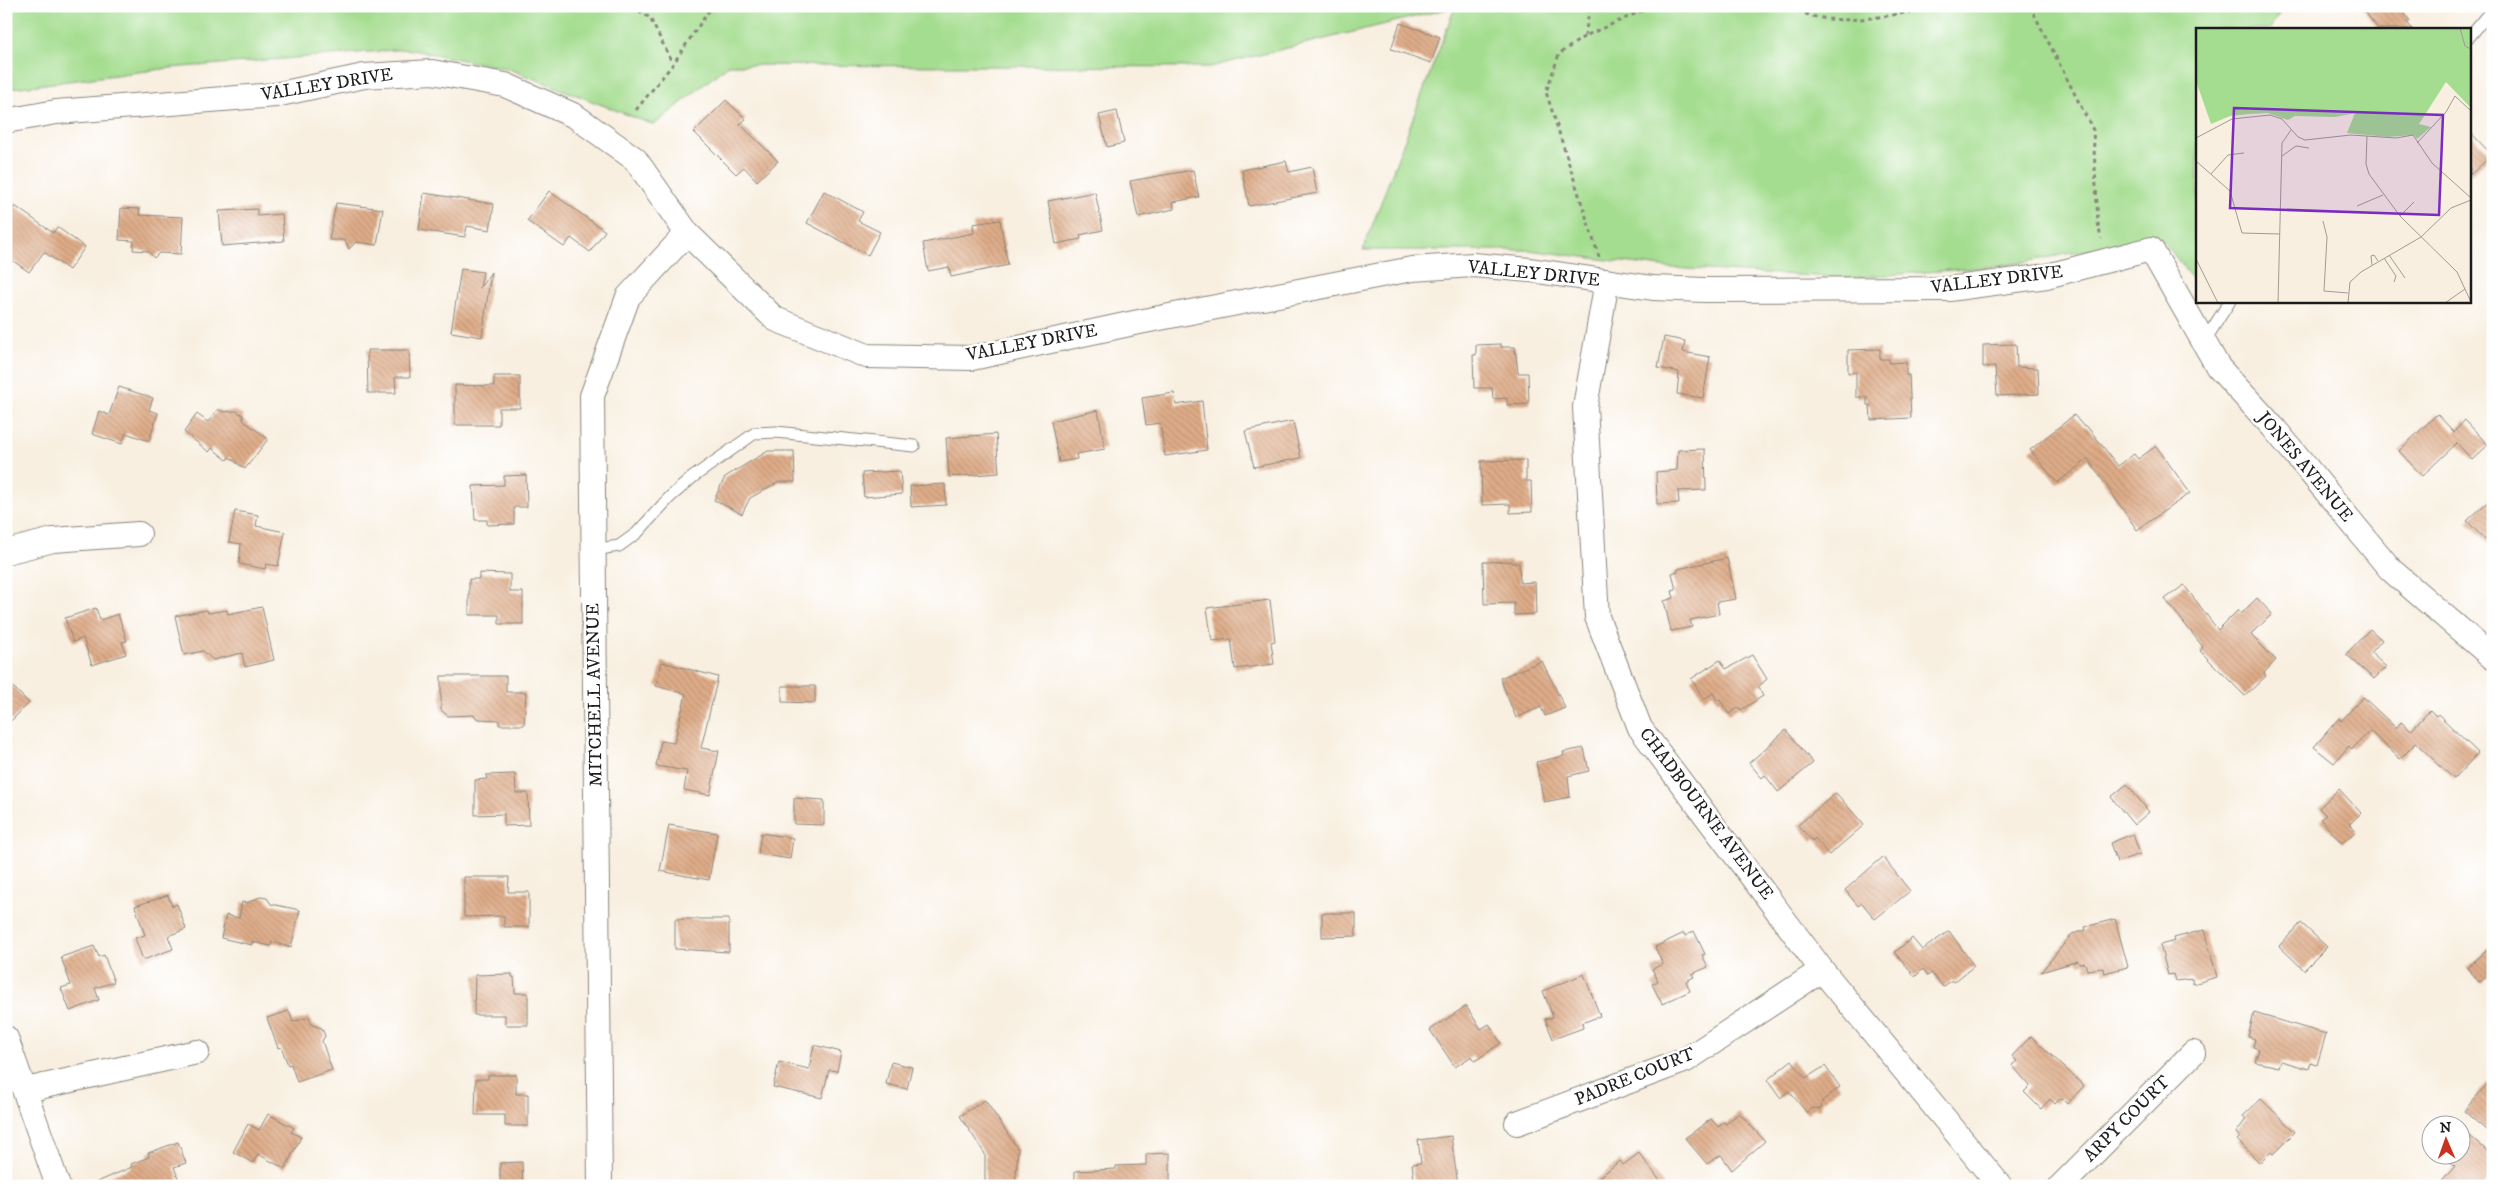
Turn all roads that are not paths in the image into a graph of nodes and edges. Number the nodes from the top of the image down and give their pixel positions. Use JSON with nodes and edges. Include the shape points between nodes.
{"nodes":[{"id":1,"x":2493,"y":8,"type":"edge"},
{"id":2,"x":2472,"y":34,"type":"edge"},
{"id":3,"x":6,"y":121,"type":"edge"},
{"id":4,"x":687,"y":233,"type":"junction"},
{"id":5,"x":2151,"y":249,"type":"joint"},
{"id":6,"x":1607,"y":282,"type":"junction"},
{"id":7,"x":2229,"y":302,"type":"edge"},
{"id":8,"x":2204,"y":342,"type":"junction"},
{"id":9,"x":914,"y":446,"type":"dead end"},
{"id":10,"x":139,"y":534,"type":"dead end"},
{"id":11,"x":593,"y":550,"type":"junction"},
{"id":12,"x":6,"y":552,"type":"edge"},
{"id":13,"x":2493,"y":658,"type":"edge"},
{"id":14,"x":1822,"y":970,"type":"junction"},
{"id":15,"x":6,"y":1038,"type":"edge"},
{"id":16,"x":196,"y":1052,"type":"dead end"},
{"id":17,"x":2193,"y":1053,"type":"dead end"},
{"id":18,"x":26,"y":1090,"type":"junction"},
{"id":19,"x":1516,"y":1123,"type":"dead end"},
{"id":20,"x":58,"y":1186,"type":"edge"},
{"id":21,"x":600,"y":1186,"type":"edge"},
{"id":22,"x":2000,"y":1186,"type":"edge"},
{"id":23,"x":2061,"y":1186,"type":"edge"}],
"edges":[{"from":1,"to":2,"type":"lane"},
{"from":3,"to":4,"type":"street","name":"VALLEY DRIVE","via":[[56,112],[275,95],[364,76],[432,72],[505,86],[575,116],[635,159]]},
{"from":4,"to":6,"type":"street","name":"VALLEY DRIVE","via":[[775,319],[868,356],[972,358],[1412,269],[1473,265]]},
{"from":4,"to":11,"type":"street","name":"MITCHELL AVENUE","via":[[628,297],[592,396]]},
{"from":5,"to":6,"type":"street","name":"VALLEY DRIVE","via":[[2047,276],[1949,289],[1705,290]]},
{"from":5,"to":8,"type":"street","name":"JONES AVENUE"},
{"from":6,"to":14,"type":"street","name":"CHADBOURNE AVENUE","via":[[1586,407],[1597,617],[1640,728]]},
{"from":7,"to":8,"type":"lane"},
{"from":8,"to":13,"type":"street","name":"JONES AVENUE","via":[[2218,367],[2273,427],[2391,570]]},
{"from":9,"to":11,"type":"lane","via":[[776,432],[755,433],[670,497],[637,533],[619,546]]},
{"from":10,"to":12,"type":"street","via":[[53,540]]},
{"from":11,"to":21,"type":"street","name":"MITCHELL AVENUE"},
{"from":14,"to":19,"type":"street","name":"PADRE COURT","via":[[1686,1060]]},
{"from":14,"to":22,"type":"street","name":"CHADBOURNE AVENUE"},
{"from":15,"to":18,"type":"street"},
{"from":16,"to":18,"type":"street"},
{"from":17,"to":23,"type":"street","name":"ARPY COURT"},
{"from":18,"to":20,"type":"street"}]}
